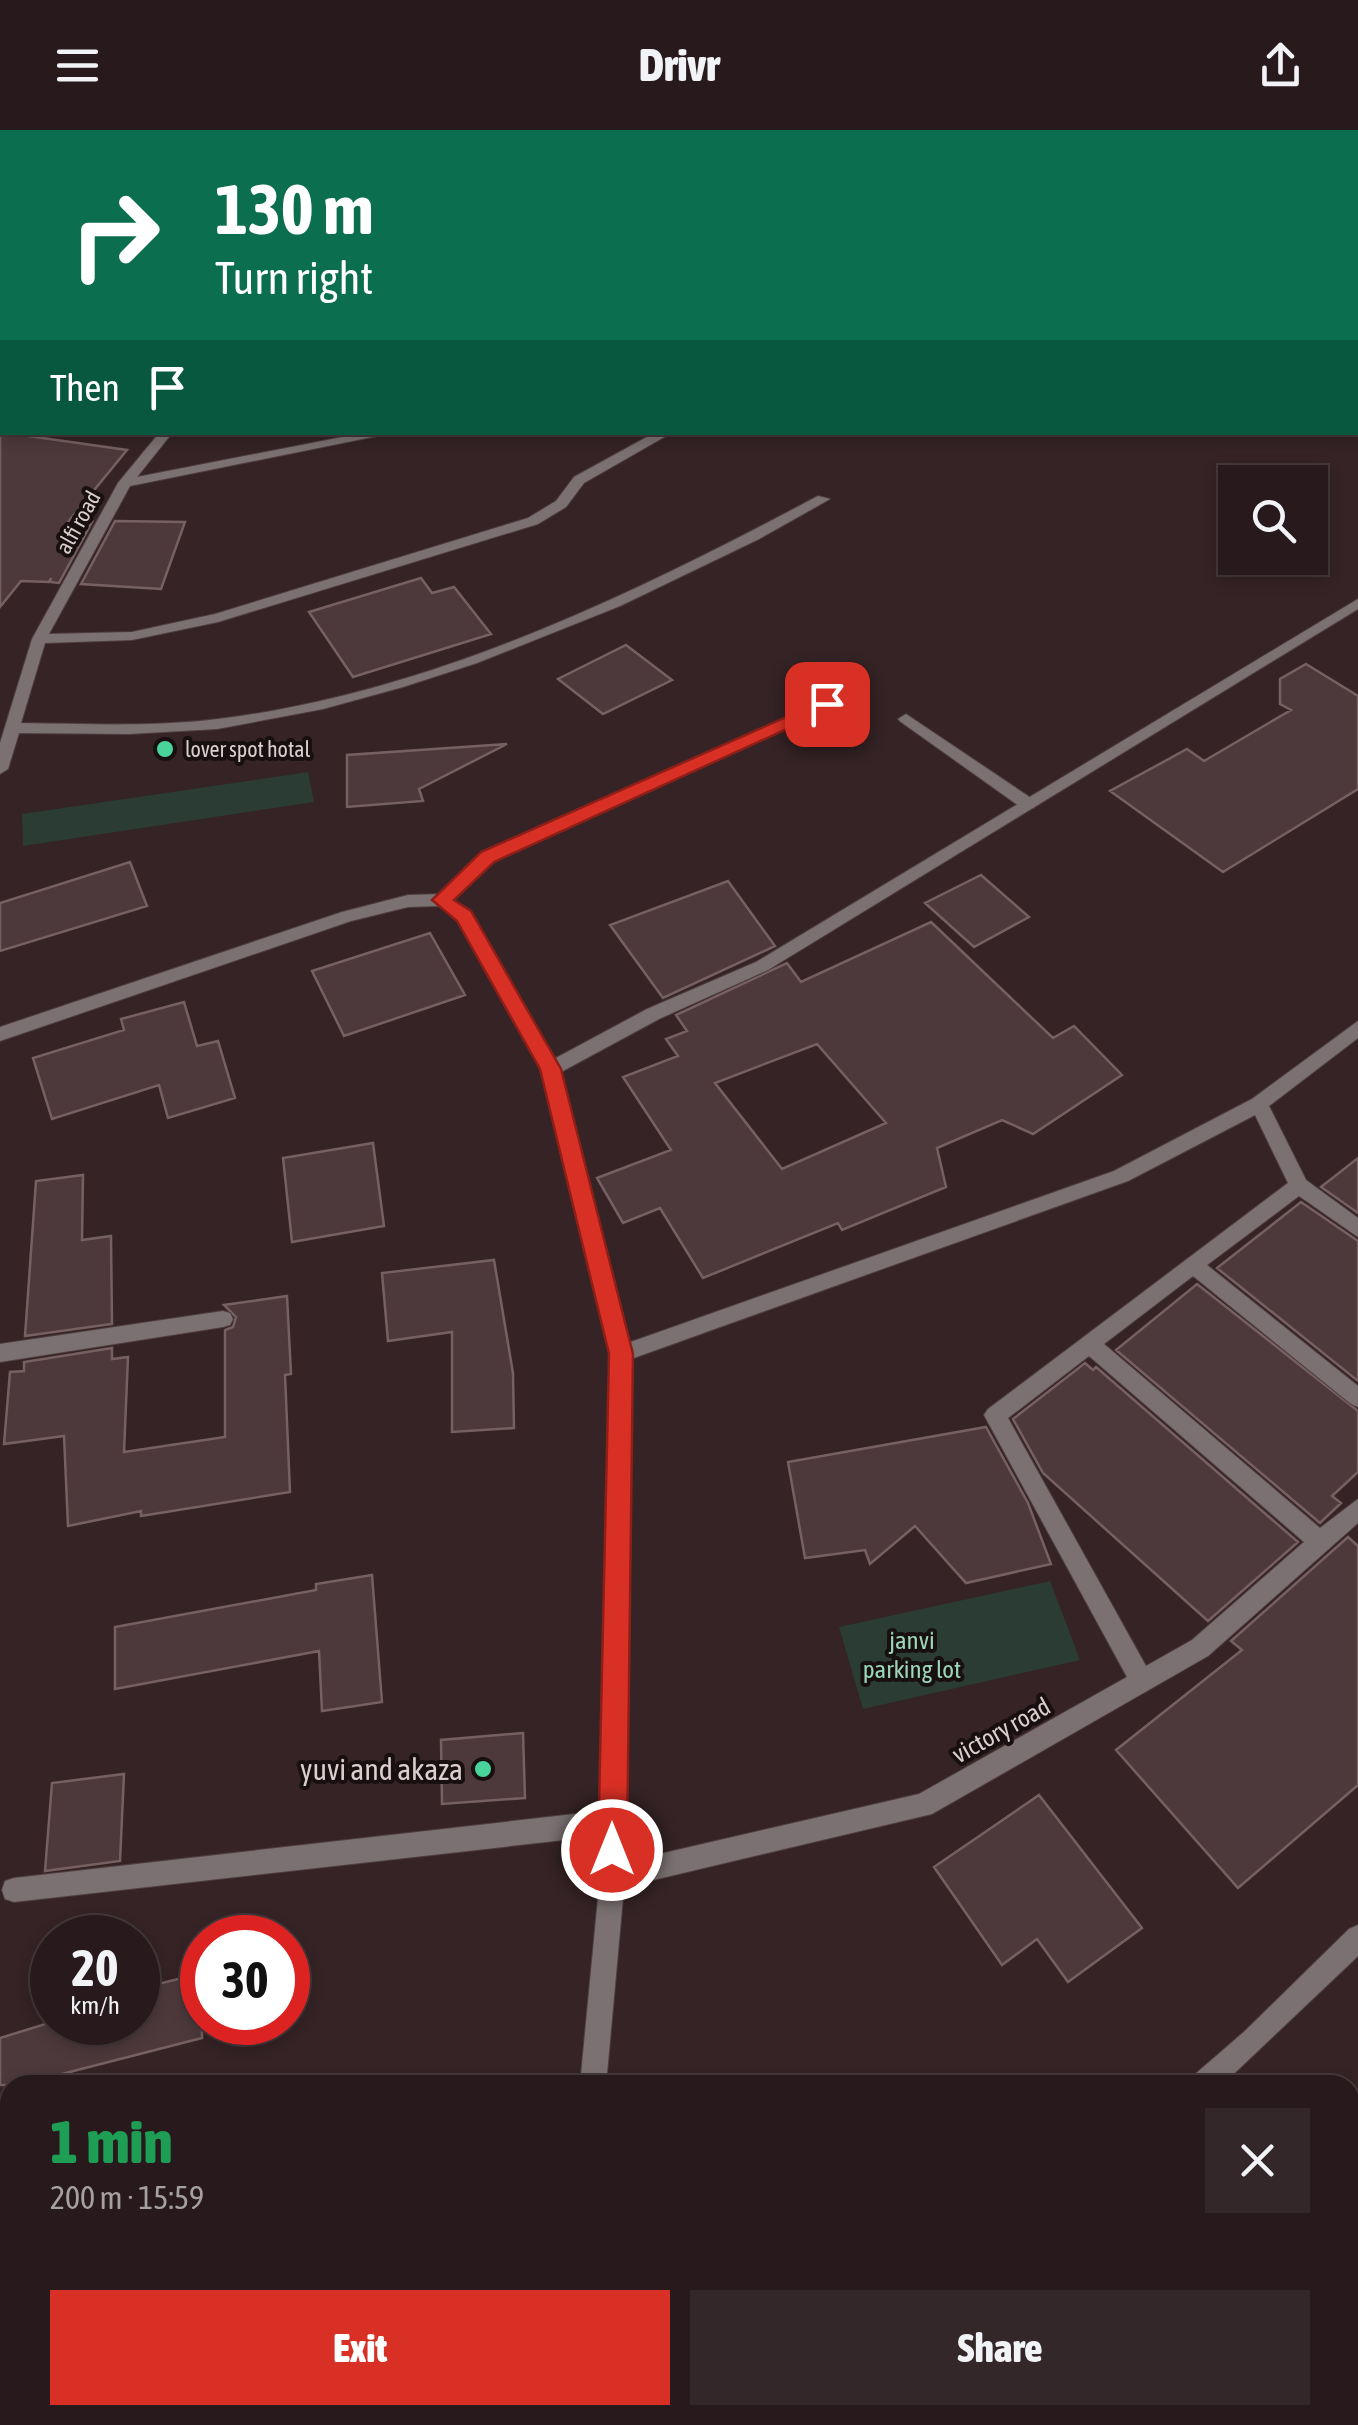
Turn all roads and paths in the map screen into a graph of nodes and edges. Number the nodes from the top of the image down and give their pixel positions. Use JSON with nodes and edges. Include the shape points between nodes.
{"nodes":[{"id":1,"x":165,"y":435,"type":"edge"},
{"id":2,"x":376,"y":435,"type":"edge"},
{"id":3,"x":662,"y":435,"type":"edge"},
{"id":4,"x":126,"y":483,"type":"junction"},
{"id":5,"x":823,"y":499,"type":"dead end"},
{"id":6,"x":1358,"y":603,"type":"edge"},
{"id":7,"x":39,"y":639,"type":"junction"},
{"id":8,"x":861,"y":689,"type":"dead end"},
{"id":9,"x":906,"y":719,"type":"dead end"},
{"id":10,"x":12,"y":728,"type":"junction"},
{"id":11,"x":0,"y":769,"type":"edge"},
{"id":12,"x":1028,"y":804,"type":"junction"},
{"id":13,"x":442,"y":900,"type":"junction"},
{"id":14,"x":1358,"y":1028,"type":"edge"},
{"id":15,"x":0,"y":1034,"type":"edge"},
{"id":16,"x":551,"y":1069,"type":"junction"},
{"id":17,"x":1259,"y":1104,"type":"junction"},
{"id":18,"x":1299,"y":1185,"type":"junction"},
{"id":19,"x":1358,"y":1229,"type":"edge"},
{"id":20,"x":1194,"y":1266,"type":"junction"},
{"id":21,"x":224,"y":1320,"type":"dead end"},
{"id":22,"x":1090,"y":1344,"type":"junction"},
{"id":23,"x":0,"y":1353,"type":"edge"},
{"id":24,"x":621,"y":1354,"type":"junction"},
{"id":25,"x":1358,"y":1398,"type":"edge"},
{"id":26,"x":1358,"y":1509,"type":"edge"},
{"id":27,"x":1320,"y":1542,"type":"junction"},
{"id":28,"x":1142,"y":1681,"type":"junction"},
{"id":29,"x":612,"y":1822,"type":"junction"},
{"id":30,"x":612,"y":1877,"type":"junction"},
{"id":31,"x":14,"y":1890,"type":"dead end"},
{"id":32,"x":1358,"y":1938,"type":"edge"},
{"id":33,"x":594,"y":2075,"type":"edge"},
{"id":34,"x":1214,"y":2075,"type":"edge"}],
"edges":[{"from":1,"to":4,"type":"street","name":"alfi road"},
{"from":2,"to":4,"type":"street"},
{"from":3,"to":7,"type":"street","via":[[579,480],[561,504],[533,522],[218,618],[132,636]]},
{"from":4,"to":7,"type":"street","name":"alfi road"},
{"from":5,"to":10,"type":"street","via":[[575,624],[404,682],[245,720],[134,730]]},
{"from":6,"to":12,"type":"street"},
{"from":7,"to":10,"type":"street","name":"alfi road"},
{"from":8,"to":13,"type":"street","via":[[488,857]]},
{"from":9,"to":12,"type":"street"},
{"from":10,"to":11,"type":"street","name":"alfi road"},
{"from":12,"to":16,"type":"street","via":[[762,966]]},
{"from":13,"to":15,"type":"street","via":[[348,916]]},
{"from":13,"to":16,"type":"street","via":[[464,916]]},
{"from":14,"to":17,"type":"street"},
{"from":16,"to":24,"type":"street"},
{"from":17,"to":18,"type":"street"},
{"from":17,"to":24,"type":"street","via":[[1120,1176]]},
{"from":18,"to":19,"type":"street"},
{"from":18,"to":20,"type":"street"},
{"from":20,"to":22,"type":"street"},
{"from":20,"to":25,"type":"street"},
{"from":21,"to":23,"type":"street"},
{"from":22,"to":27,"type":"street"},
{"from":22,"to":28,"type":"street","via":[[995,1415]]},
{"from":24,"to":29,"type":"street"},
{"from":26,"to":27,"type":"street","name":"victory road"},
{"from":27,"to":28,"type":"street","name":"victory road","via":[[1200,1648]]},
{"from":28,"to":30,"type":"street","name":"victory road","via":[[923,1805]]},
{"from":29,"to":30,"type":"street"},
{"from":29,"to":31,"type":"street"},
{"from":30,"to":33,"type":"street"},
{"from":32,"to":34,"type":"street"}]}
